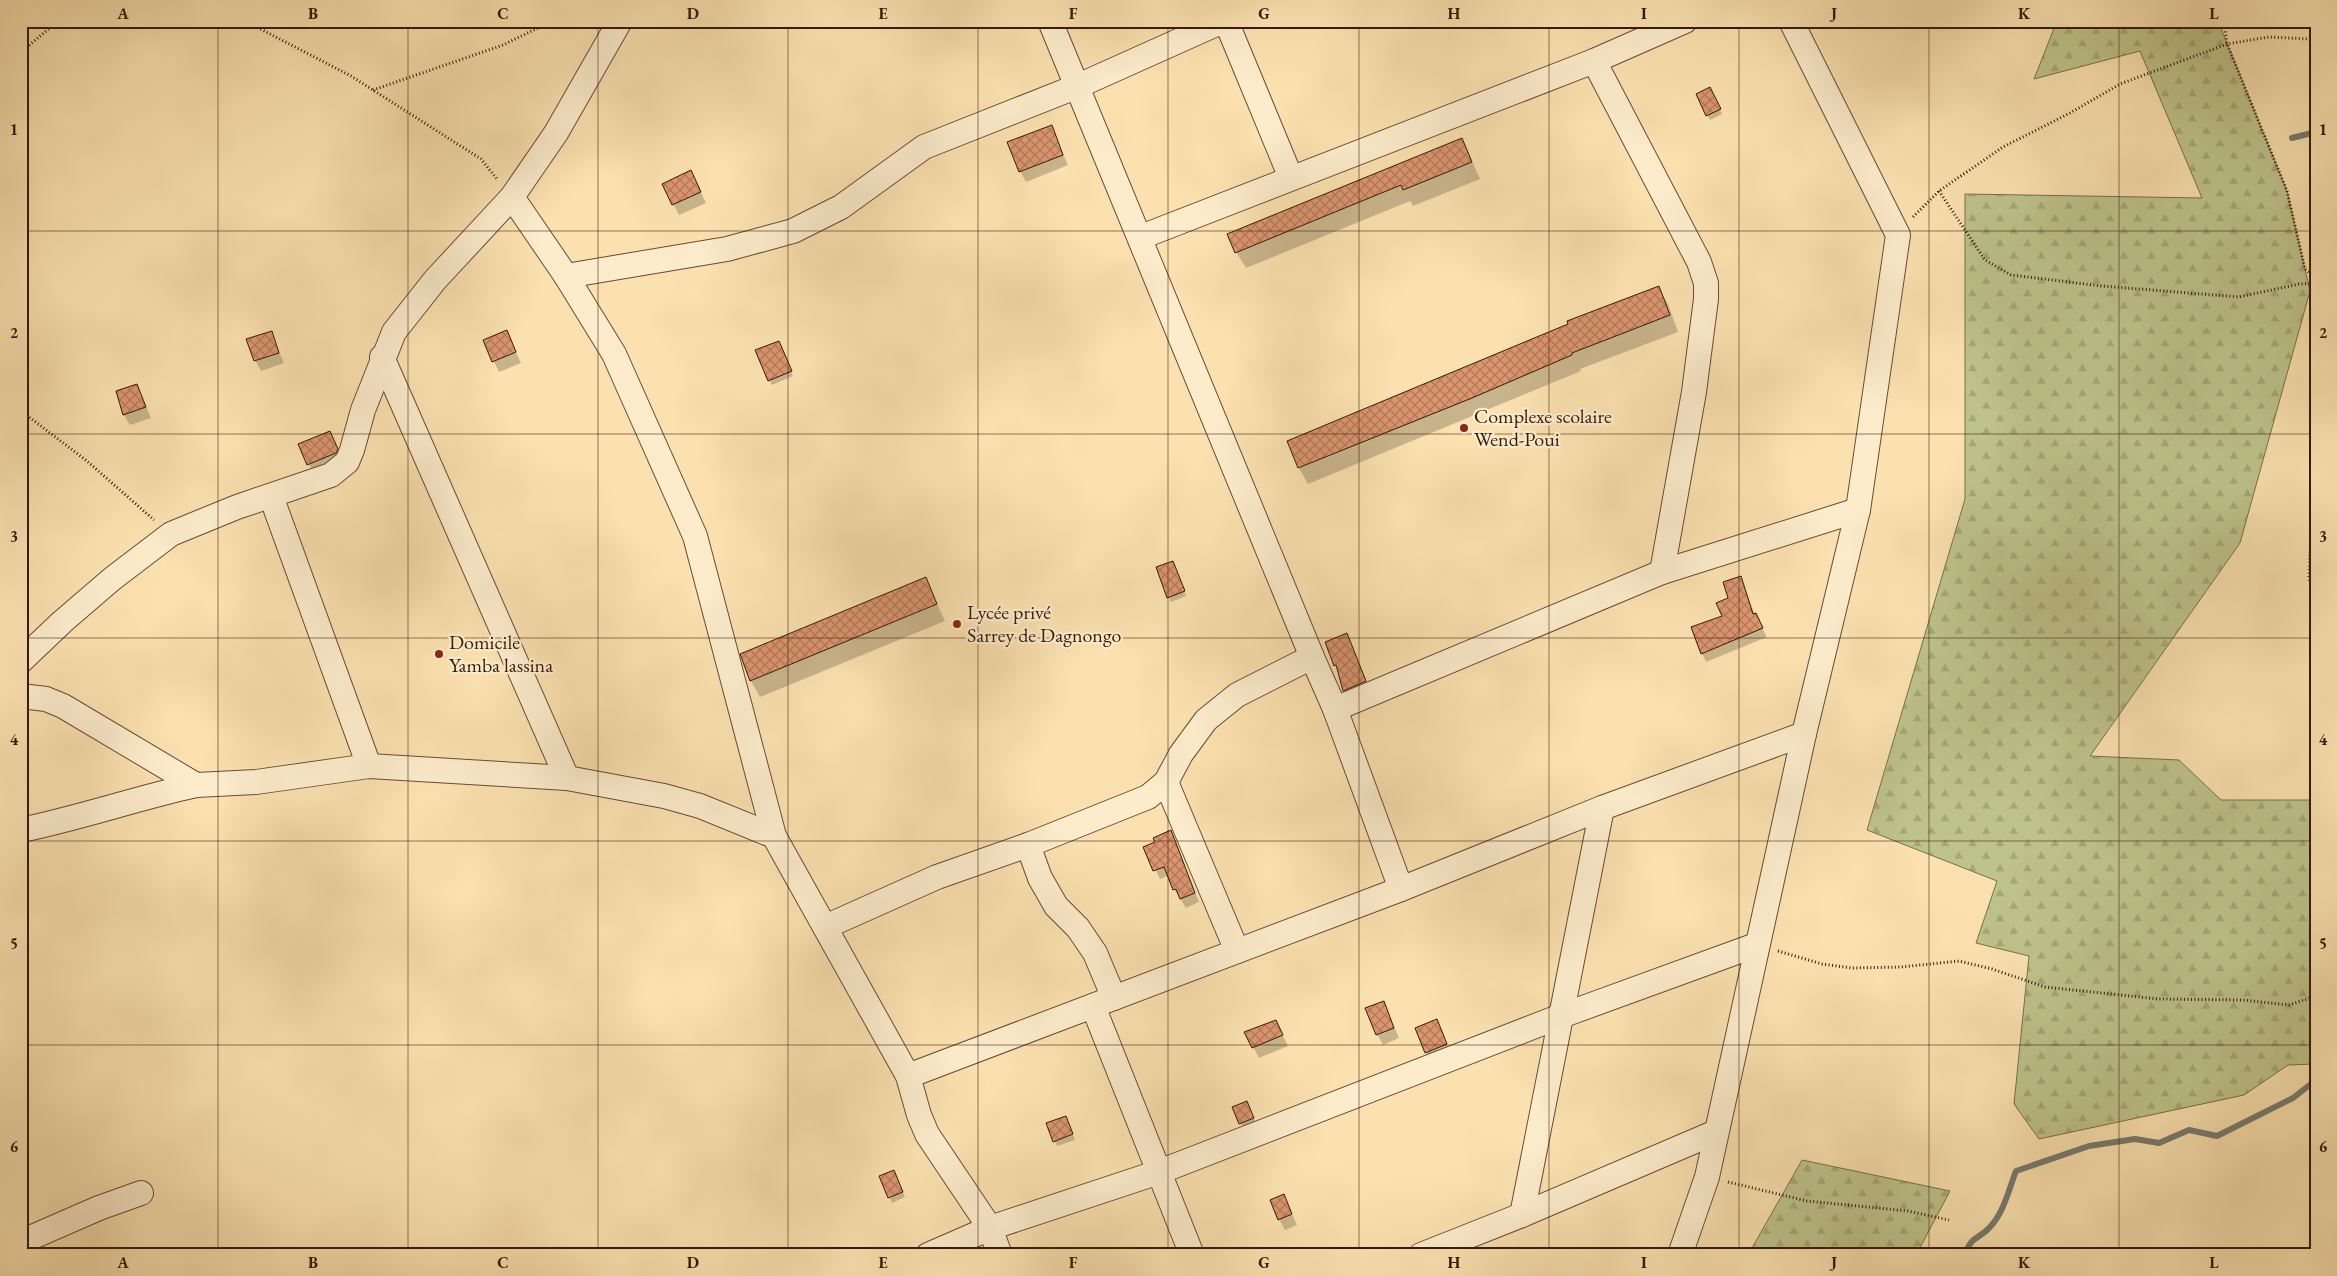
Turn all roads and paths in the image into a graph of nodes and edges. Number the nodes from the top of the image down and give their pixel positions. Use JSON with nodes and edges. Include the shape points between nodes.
{"nodes":[{"id":1,"x":58,"y":21,"type":"edge"},
{"id":2,"x":245,"y":21,"type":"edge"},
{"id":3,"x":552,"y":21,"type":"edge"},
{"id":4,"x":620,"y":21,"type":"edge"},
{"id":5,"x":1050,"y":21,"type":"edge"},
{"id":6,"x":1224,"y":21,"type":"edge"},
{"id":7,"x":1685,"y":21,"type":"edge"},
{"id":8,"x":1791,"y":21,"type":"edge"},
{"id":9,"x":2224,"y":21,"type":"edge"},
{"id":10,"x":2309,"y":39,"type":"dead end"},
{"id":11,"x":2227,"y":44,"type":"junction"},
{"id":12,"x":21,"y":52,"type":"edge"},
{"id":13,"x":1594,"y":61,"type":"junction"},
{"id":14,"x":1078,"y":86,"type":"junction"},
{"id":15,"x":372,"y":90,"type":"junction"},
{"id":16,"x":1291,"y":178,"type":"junction"},
{"id":17,"x":1939,"y":191,"type":"junction"},
{"id":18,"x":512,"y":197,"type":"junction"},
{"id":19,"x":1898,"y":235,"type":"junction"},
{"id":20,"x":1141,"y":237,"type":"junction"},
{"id":21,"x":566,"y":276,"type":"junction"},
{"id":22,"x":2316,"y":278,"type":"edge"},
{"id":23,"x":2316,"y":283,"type":"edge"},
{"id":24,"x":382,"y":357,"type":"junction"},
{"id":25,"x":21,"y":410,"type":"edge"},
{"id":26,"x":270,"y":496,"type":"junction"},
{"id":27,"x":2316,"y":500,"type":"edge"},
{"id":28,"x":1858,"y":510,"type":"junction"},
{"id":29,"x":171,"y":534,"type":"junction"},
{"id":30,"x":1662,"y":572,"type":"junction"},
{"id":31,"x":2316,"y":602,"type":"edge"},
{"id":32,"x":1312,"y":657,"type":"junction"},
{"id":33,"x":21,"y":661,"type":"edge"},
{"id":34,"x":21,"y":696,"type":"edge"},
{"id":35,"x":1336,"y":709,"type":"junction"},
{"id":36,"x":1804,"y":734,"type":"junction"},
{"id":37,"x":369,"y":766,"type":"junction"},
{"id":38,"x":567,"y":778,"type":"junction"},
{"id":39,"x":1166,"y":782,"type":"junction"},
{"id":40,"x":196,"y":784,"type":"junction"},
{"id":41,"x":1602,"y":808,"type":"junction"},
{"id":42,"x":21,"y":830,"type":"edge"},
{"id":43,"x":774,"y":836,"type":"junction"},
{"id":44,"x":1028,"y":845,"type":"junction"},
{"id":45,"x":1401,"y":889,"type":"junction"},
{"id":46,"x":825,"y":927,"type":"junction"},
{"id":47,"x":1756,"y":945,"type":"junction"},
{"id":48,"x":1237,"y":951,"type":"junction"},
{"id":49,"x":2316,"y":996,"type":"edge"},
{"id":50,"x":1104,"y":1002,"type":"junction"},
{"id":51,"x":1561,"y":1016,"type":"junction"},
{"id":52,"x":908,"y":1076,"type":"junction"},
{"id":53,"x":1716,"y":1132,"type":"junction"},
{"id":54,"x":1159,"y":1172,"type":"junction"},
{"id":55,"x":1707,"y":1177,"type":"junction"},
{"id":56,"x":141,"y":1193,"type":"dead end"},
{"id":57,"x":1522,"y":1215,"type":"junction"},
{"id":58,"x":1948,"y":1220,"type":"dead end"},
{"id":59,"x":990,"y":1228,"type":"junction"},
{"id":60,"x":21,"y":1242,"type":"edge"},
{"id":61,"x":928,"y":1255,"type":"edge"},
{"id":62,"x":1000,"y":1255,"type":"edge"},
{"id":63,"x":1192,"y":1255,"type":"edge"},
{"id":64,"x":1421,"y":1255,"type":"edge"},
{"id":65,"x":1680,"y":1255,"type":"edge"}],
"edges":[{"from":1,"to":12,"type":"path"},
{"from":2,"to":15,"type":"path"},
{"from":3,"to":15,"type":"path","via":[[504,45]]},
{"from":4,"to":18,"type":"street","via":[[556,133]]},
{"from":5,"to":14,"type":"street"},
{"from":6,"to":14,"type":"street"},
{"from":6,"to":16,"type":"street"},
{"from":7,"to":13,"type":"street"},
{"from":8,"to":19,"type":"street"},
{"from":9,"to":11,"type":"path"},
{"from":10,"to":11,"type":"path","via":[[2270,37]]},
{"from":11,"to":17,"type":"path","via":[[2120,84],[2070,114],[2003,147]]},
{"from":11,"to":22,"type":"path","via":[[2287,191],[2305,269]]},
{"from":13,"to":16,"type":"street"},
{"from":13,"to":30,"type":"street","via":[[1699,262],[1706,283],[1694,392]]},
{"from":14,"to":20,"type":"street"},
{"from":14,"to":21,"type":"street","via":[[924,147],[841,206],[793,231],[727,249]]},
{"from":15,"to":18,"type":"path","via":[[481,159]]},
{"from":16,"to":20,"type":"street"},
{"from":17,"to":19,"type":"path"},
{"from":17,"to":23,"type":"path","via":[[1985,260],[2011,275],[2239,297]]},
{"from":18,"to":21,"type":"street"},
{"from":18,"to":24,"type":"street","via":[[405,316]]},
{"from":19,"to":28,"type":"street"},
{"from":20,"to":32,"type":"street"},
{"from":21,"to":43,"type":"street","via":[[614,354],[695,536]]},
{"from":24,"to":26,"type":"street","via":[[347,462],[331,475]]},
{"from":24,"to":38,"type":"street"},
{"from":25,"to":29,"type":"path","via":[[87,461]]},
{"from":26,"to":29,"type":"street"},
{"from":26,"to":37,"type":"street"},
{"from":27,"to":31,"type":"path","via":[[2312,510],[2309,578]]},
{"from":28,"to":30,"type":"street"},
{"from":28,"to":36,"type":"street"},
{"from":29,"to":33,"type":"street","via":[[112,579]]},
{"from":30,"to":35,"type":"street"},
{"from":32,"to":35,"type":"street"},
{"from":32,"to":39,"type":"street","via":[[1237,694],[1206,720],[1181,754]]},
{"from":34,"to":40,"type":"street","via":[[46,699],[64,706]]},
{"from":35,"to":45,"type":"street"},
{"from":36,"to":41,"type":"street"},
{"from":36,"to":47,"type":"street"},
{"from":37,"to":38,"type":"street"},
{"from":37,"to":40,"type":"street","via":[[256,782]]},
{"from":38,"to":43,"type":"street","via":[[700,806]]},
{"from":39,"to":44,"type":"street","via":[[1148,797]]},
{"from":39,"to":48,"type":"street"},
{"from":40,"to":42,"type":"street"},
{"from":41,"to":45,"type":"street"},
{"from":41,"to":51,"type":"street"},
{"from":43,"to":46,"type":"street"},
{"from":44,"to":46,"type":"street","via":[[937,877]]},
{"from":44,"to":50,"type":"street","via":[[1040,878],[1056,906],[1078,928],[1095,953]]},
{"from":45,"to":48,"type":"street"},
{"from":46,"to":52,"type":"street"},
{"from":47,"to":49,"type":"path","via":[[1822,964],[1852,968],[1959,961],[2045,987],[2089,993],[2289,1005]]},
{"from":47,"to":51,"type":"street"},
{"from":47,"to":53,"type":"street"},
{"from":48,"to":50,"type":"street"},
{"from":50,"to":52,"type":"street"},
{"from":50,"to":54,"type":"street"},
{"from":51,"to":54,"type":"street"},
{"from":51,"to":57,"type":"street"},
{"from":52,"to":59,"type":"street","via":[[927,1134]]},
{"from":53,"to":55,"type":"street"},
{"from":53,"to":57,"type":"street"},
{"from":54,"to":59,"type":"street"},
{"from":54,"to":63,"type":"street"},
{"from":55,"to":58,"type":"path","via":[[1807,1201],[1908,1211]]},
{"from":55,"to":65,"type":"street"},
{"from":56,"to":60,"type":"street"},
{"from":57,"to":64,"type":"street"},
{"from":59,"to":61,"type":"street"},
{"from":59,"to":62,"type":"street"}]}
